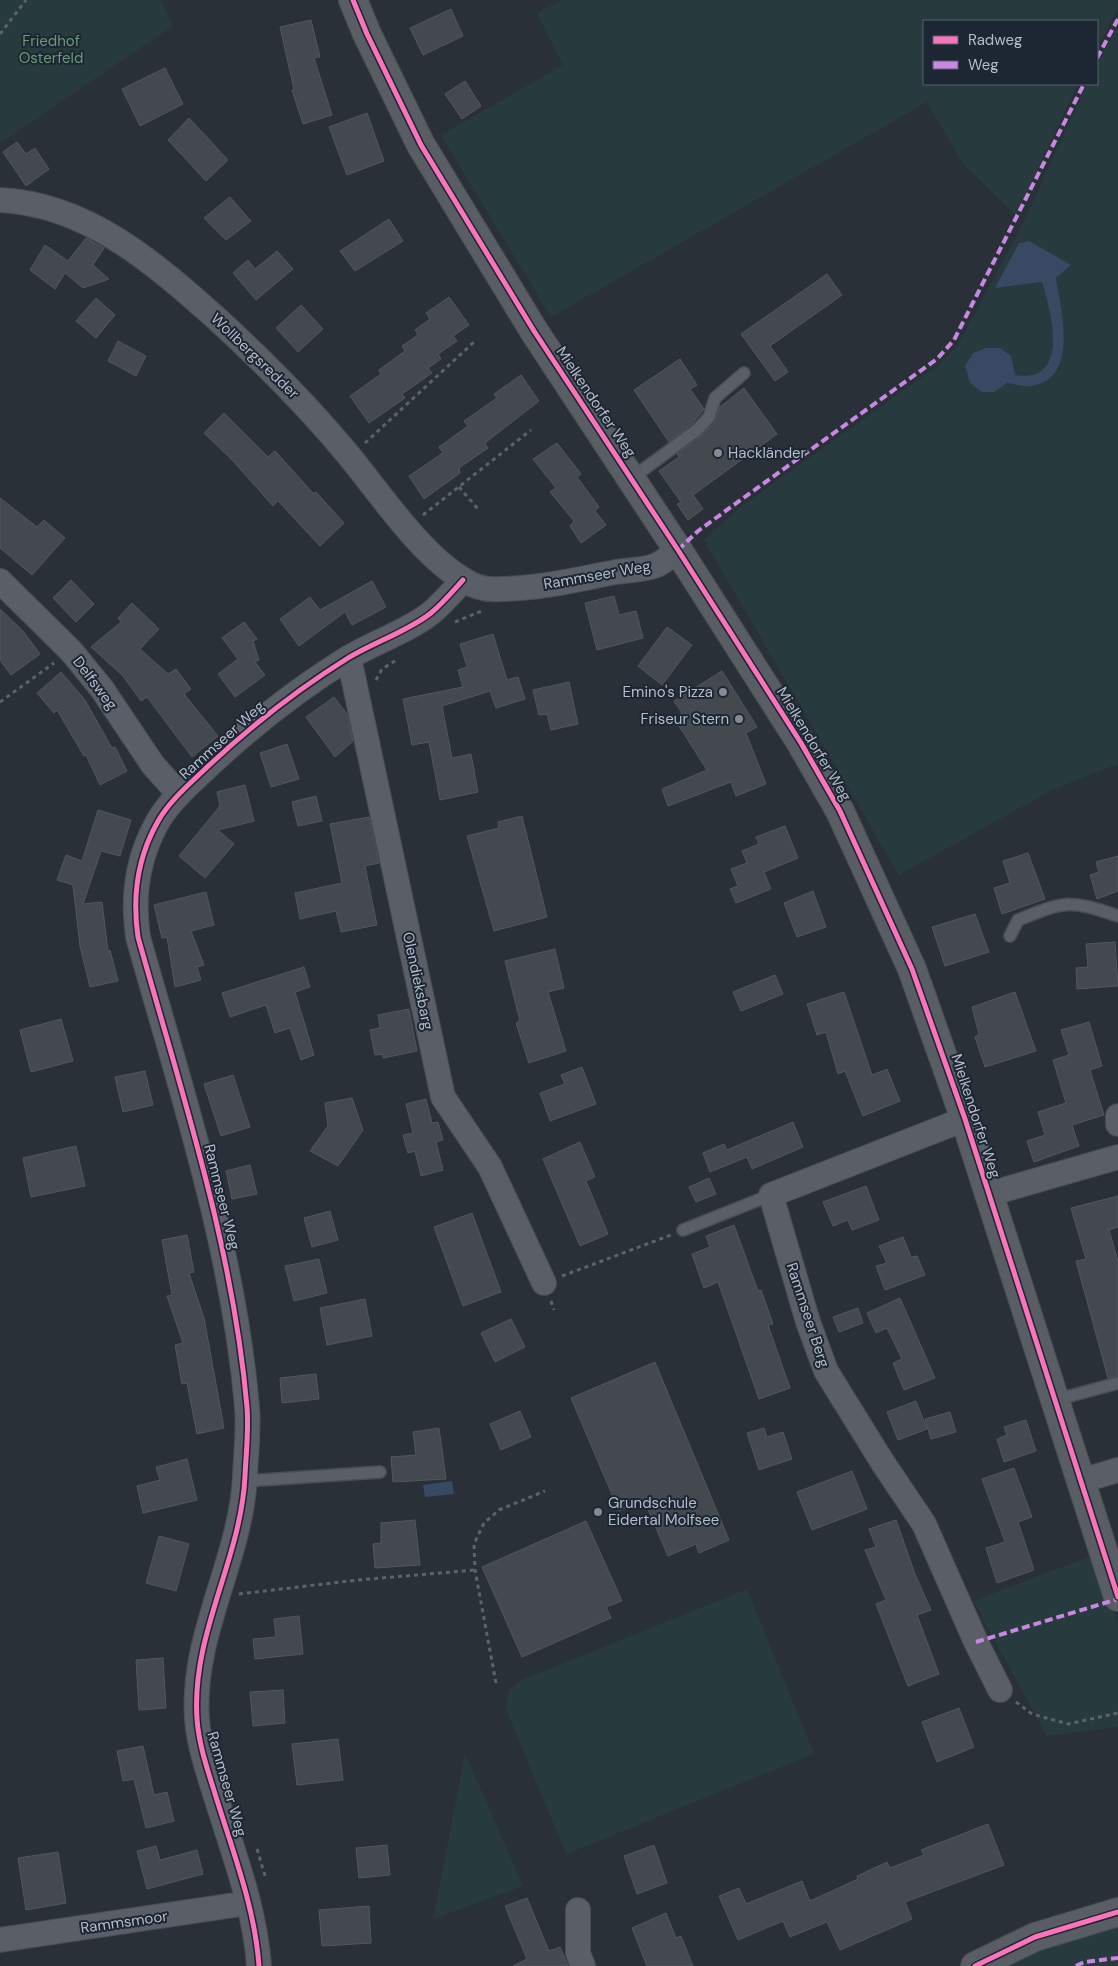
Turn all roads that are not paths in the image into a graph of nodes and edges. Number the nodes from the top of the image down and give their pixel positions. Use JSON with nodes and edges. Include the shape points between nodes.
{"nodes":[{"id":1,"x":353,"y":0,"type":"edge"},
{"id":2,"x":0,"y":200,"type":"edge"},
{"id":3,"x":744,"y":373,"type":"dead end"},
{"id":4,"x":632,"y":478,"type":"junction"},
{"id":5,"x":678,"y":550,"type":"junction"},
{"id":6,"x":463,"y":580,"type":"junction"},
{"id":7,"x":0,"y":581,"type":"edge"},
{"id":8,"x":349,"y":658,"type":"junction"},
{"id":9,"x":180,"y":794,"type":"junction"},
{"id":10,"x":1118,"y":916,"type":"edge"},
{"id":11,"x":1010,"y":936,"type":"dead end"},
{"id":12,"x":1118,"y":1116,"type":"edge"},
{"id":13,"x":965,"y":1119,"type":"junction"},
{"id":14,"x":1118,"y":1124,"type":"edge"},
{"id":15,"x":1118,"y":1157,"type":"edge"},
{"id":16,"x":989,"y":1194,"type":"junction"},
{"id":17,"x":771,"y":1195,"type":"junction"},
{"id":18,"x":683,"y":1230,"type":"road end"},
{"id":19,"x":544,"y":1283,"type":"road end"},
{"id":20,"x":1118,"y":1382,"type":"edge"},
{"id":21,"x":1055,"y":1400,"type":"junction"},
{"id":22,"x":1118,"y":1470,"type":"edge"},
{"id":23,"x":380,"y":1472,"type":"dead end"},
{"id":24,"x":245,"y":1481,"type":"junction"},
{"id":25,"x":1081,"y":1481,"type":"junction"},
{"id":26,"x":1118,"y":1597,"type":"edge"},
{"id":27,"x":1000,"y":1690,"type":"road end"},
{"id":28,"x":248,"y":1903,"type":"junction"},
{"id":29,"x":578,"y":1910,"type":"dead end"},
{"id":30,"x":1118,"y":1912,"type":"edge"},
{"id":31,"x":0,"y":1940,"type":"edge"},
{"id":32,"x":259,"y":1966,"type":"edge"},
{"id":33,"x":583,"y":1966,"type":"edge"},
{"id":34,"x":975,"y":1966,"type":"edge"}],
"edges":[{"from":1,"to":4,"type":"street","name":"Mielkendorfer Weg","via":[[421,145],[534,331]]},
{"from":2,"to":6,"type":"street","name":"Wollbergsredder","via":[[26,201],[75,217],[160,268],[260,358],[349,456],[428,551]]},
{"from":3,"to":4,"type":"lane","via":[[716,398],[709,417],[697,430]]},
{"from":4,"to":5,"type":"street","name":"Mielkendorfer Weg"},
{"from":5,"to":6,"type":"street","name":"Rammseer Weg","via":[[657,565],[542,586],[499,590],[478,587]]},
{"from":5,"to":13,"type":"street","name":"Mielkendorfer Weg","via":[[801,743],[840,811],[912,969]]},
{"from":6,"to":8,"type":"street","name":"Rammseer Weg","via":[[431,613]]},
{"from":7,"to":9,"type":"street","name":"Delfsweg","via":[[71,651],[153,765]]},
{"from":8,"to":9,"type":"street","name":"Rammseer Weg","via":[[288,698],[234,742]]},
{"from":8,"to":19,"type":"street","name":"Olendieksbarg","via":[[442,1097],[490,1167]]},
{"from":9,"to":24,"type":"street","name":"Rammseer Weg","via":[[158,821],[147,844],[136,880],[135,914],[138,936],[223,1246],[247,1410]]},
{"from":10,"to":11,"type":"lane","via":[[1069,902],[1018,920]]},
{"from":12,"to":14,"type":"street"},
{"from":13,"to":16,"type":"street","name":"Mielkendorfer Weg"},
{"from":13,"to":17,"type":"street"},
{"from":15,"to":16,"type":"street"},
{"from":16,"to":21,"type":"street","name":"Mielkendorfer Weg"},
{"from":17,"to":18,"type":"lane"},
{"from":17,"to":27,"type":"street","name":"Rammseer Berg","via":[[808,1322],[826,1371],[924,1524]]},
{"from":20,"to":21,"type":"lane"},
{"from":21,"to":25,"type":"street","name":"Mielkendorfer Weg"},
{"from":22,"to":25,"type":"street"},
{"from":23,"to":24,"type":"lane"},
{"from":24,"to":28,"type":"street","name":"Rammseer Weg","via":[[237,1534],[202,1644],[197,1720],[202,1753]]},
{"from":25,"to":26,"type":"street","name":"Mielkendorfer Weg"},
{"from":28,"to":31,"type":"street","name":"Rammsmoor"},
{"from":28,"to":32,"type":"street","name":"Rammseer Weg","via":[[258,1944]]},
{"from":29,"to":33,"type":"street","via":[[578,1953]]},
{"from":30,"to":34,"type":"street","via":[[1036,1937]]}]}
